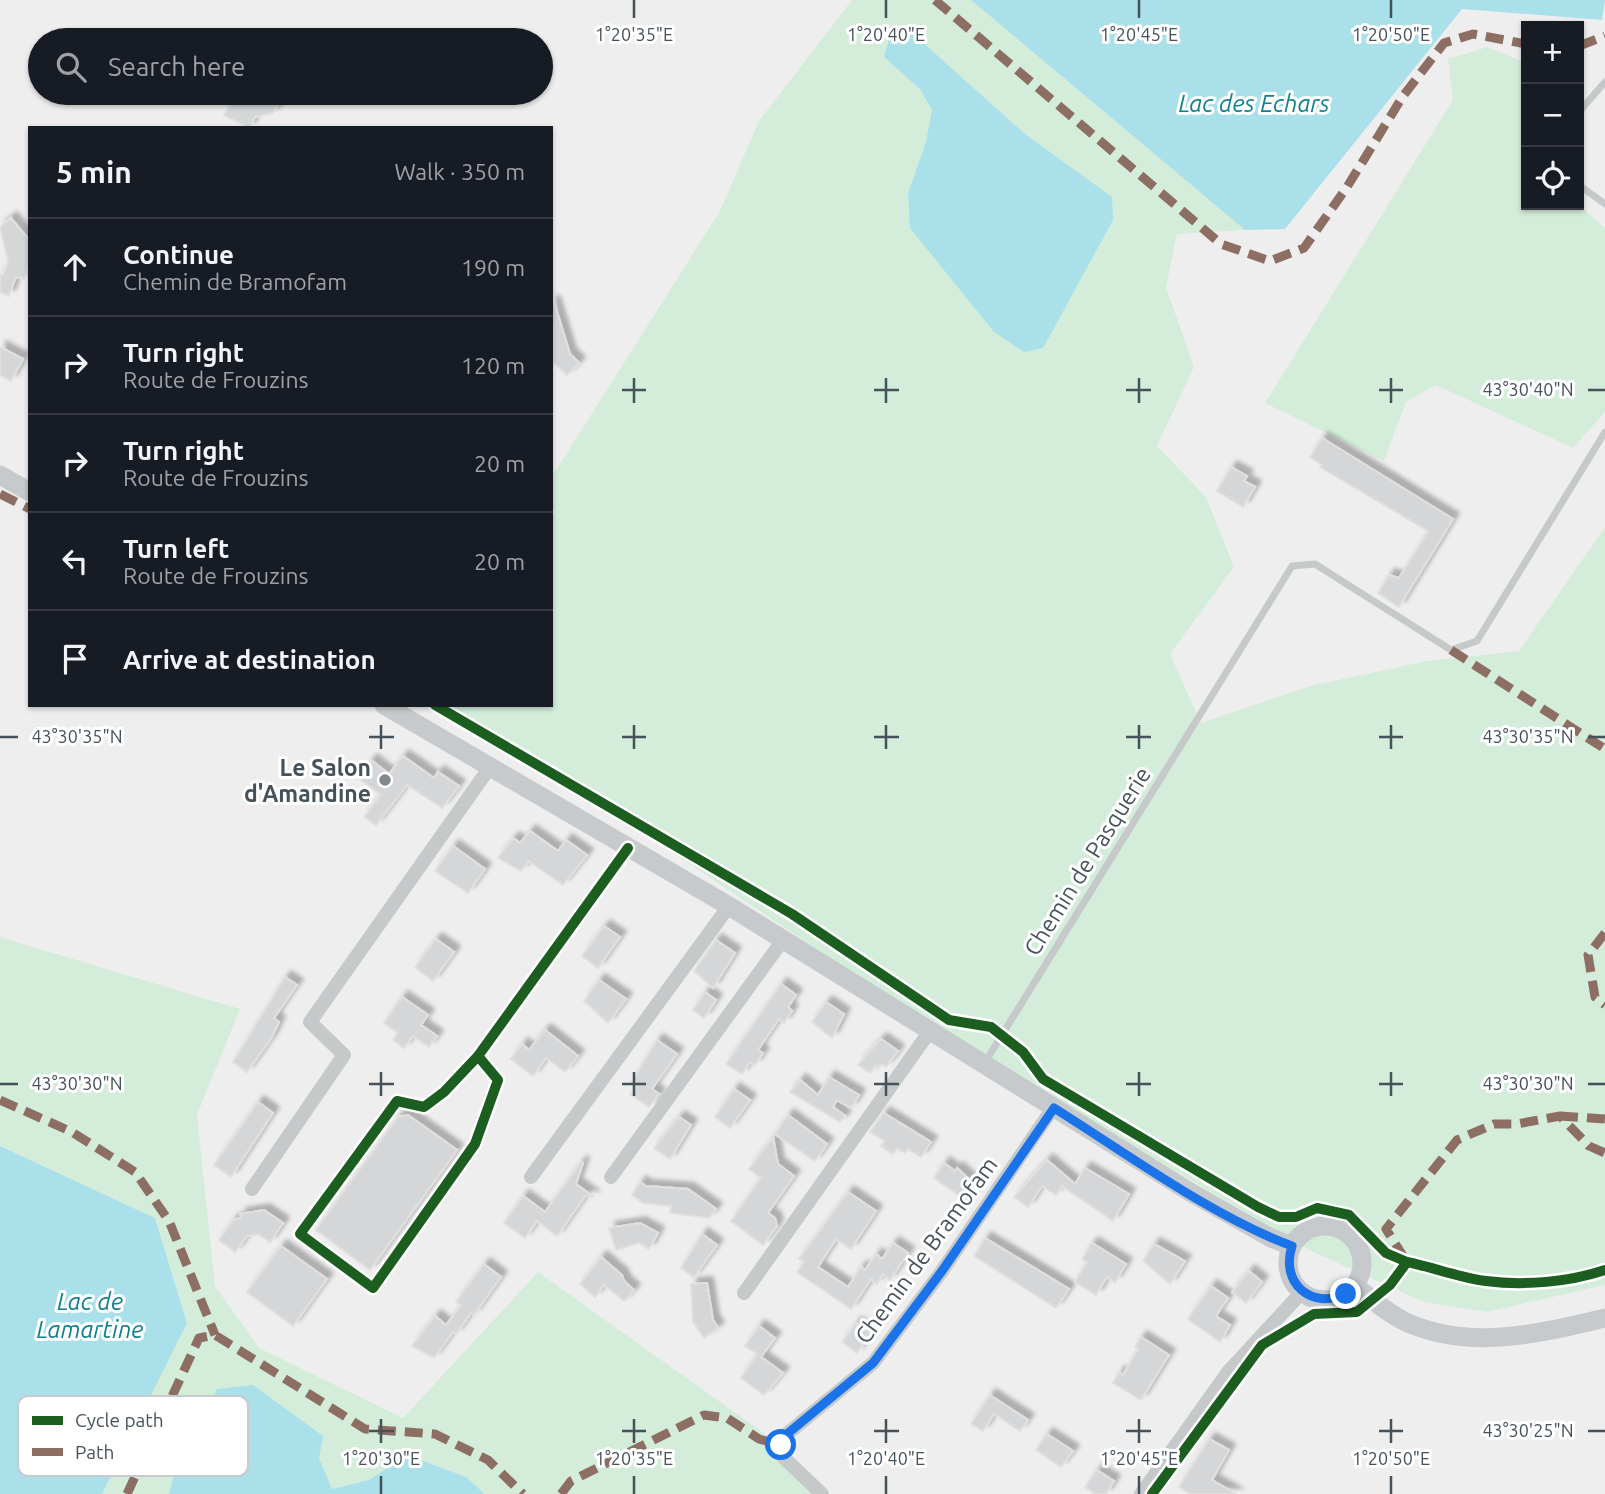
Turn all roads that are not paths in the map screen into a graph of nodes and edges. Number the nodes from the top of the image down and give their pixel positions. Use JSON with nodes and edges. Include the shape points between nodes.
{"nodes":[{"id":1,"x":1605,"y":82,"type":"edge"},
{"id":2,"x":1584,"y":106,"type":"edge"},
{"id":3,"x":1584,"y":189,"type":"edge"},
{"id":4,"x":1605,"y":204,"type":"edge"},
{"id":5,"x":1605,"y":432,"type":"edge"},
{"id":6,"x":0,"y":475,"type":"edge"},
{"id":7,"x":28,"y":491,"type":"edge"},
{"id":8,"x":387,"y":707,"type":"edge"},
{"id":9,"x":490,"y":767,"type":"junction"},
{"id":10,"x":628,"y":848,"type":"junction"},
{"id":11,"x":729,"y":906,"type":"junction"},
{"id":12,"x":783,"y":940,"type":"junction"},
{"id":13,"x":930,"y":1031,"type":"junction"},
{"id":14,"x":478,"y":1056,"type":"junction"},
{"id":15,"x":984,"y":1065,"type":"junction"},
{"id":16,"x":1054,"y":1108,"type":"junction"},
{"id":17,"x":531,"y":1177,"type":"dead end"},
{"id":18,"x":611,"y":1177,"type":"dead end"},
{"id":19,"x":251,"y":1189,"type":"dead end"},
{"id":20,"x":1292,"y":1246,"type":"junction"},
{"id":21,"x":1355,"y":1286,"type":"junction"},
{"id":22,"x":1302,"y":1292,"type":"junction"},
{"id":23,"x":744,"y":1293,"type":"dead end"},
{"id":24,"x":1605,"y":1318,"type":"edge"},
{"id":25,"x":822,"y":1494,"type":"edge"},
{"id":26,"x":1141,"y":1494,"type":"edge"}],
"edges":[{"from":1,"to":2,"type":"lane"},
{"from":3,"to":4,"type":"lane"},
{"from":5,"to":15,"type":"lane","name":"Chemin de Pasquerie","via":[[1477,641],[1451,650],[1315,564],[1292,566]]},
{"from":6,"to":7,"type":"main road"},
{"from":8,"to":9,"type":"main road"},
{"from":9,"to":10,"type":"main road"},
{"from":9,"to":19,"type":"street","via":[[310,1022],[344,1055]]},
{"from":10,"to":11,"type":"main road"},
{"from":10,"to":14,"type":"street"},
{"from":11,"to":12,"type":"main road"},
{"from":11,"to":17,"type":"street"},
{"from":12,"to":13,"type":"main road"},
{"from":12,"to":18,"type":"street"},
{"from":13,"to":15,"type":"main road"},
{"from":13,"to":23,"type":"street"},
{"from":14,"to":14,"type":"street","via":[[424,1107],[397,1101],[300,1234],[373,1288],[475,1144],[498,1080]]},
{"from":15,"to":16,"type":"main road"},
{"from":16,"to":20,"type":"main road","via":[[1190,1192]]},
{"from":16,"to":25,"type":"street","name":"Chemin de Bramofam","via":[[873,1363],[781,1439],[781,1455]]},
{"from":20,"to":21,"type":"main road","via":[[1309,1229],[1334,1226],[1345,1231],[1360,1250],[1361,1275]]},
{"from":20,"to":22,"type":"main road","via":[[1289,1270]]},
{"from":21,"to":22,"type":"main road","via":[[1335,1298],[1312,1298]]},
{"from":21,"to":24,"type":"main road","via":[[1406,1322],[1467,1338],[1534,1335]]},
{"from":22,"to":26,"type":"street","via":[[1228,1372]]}]}
